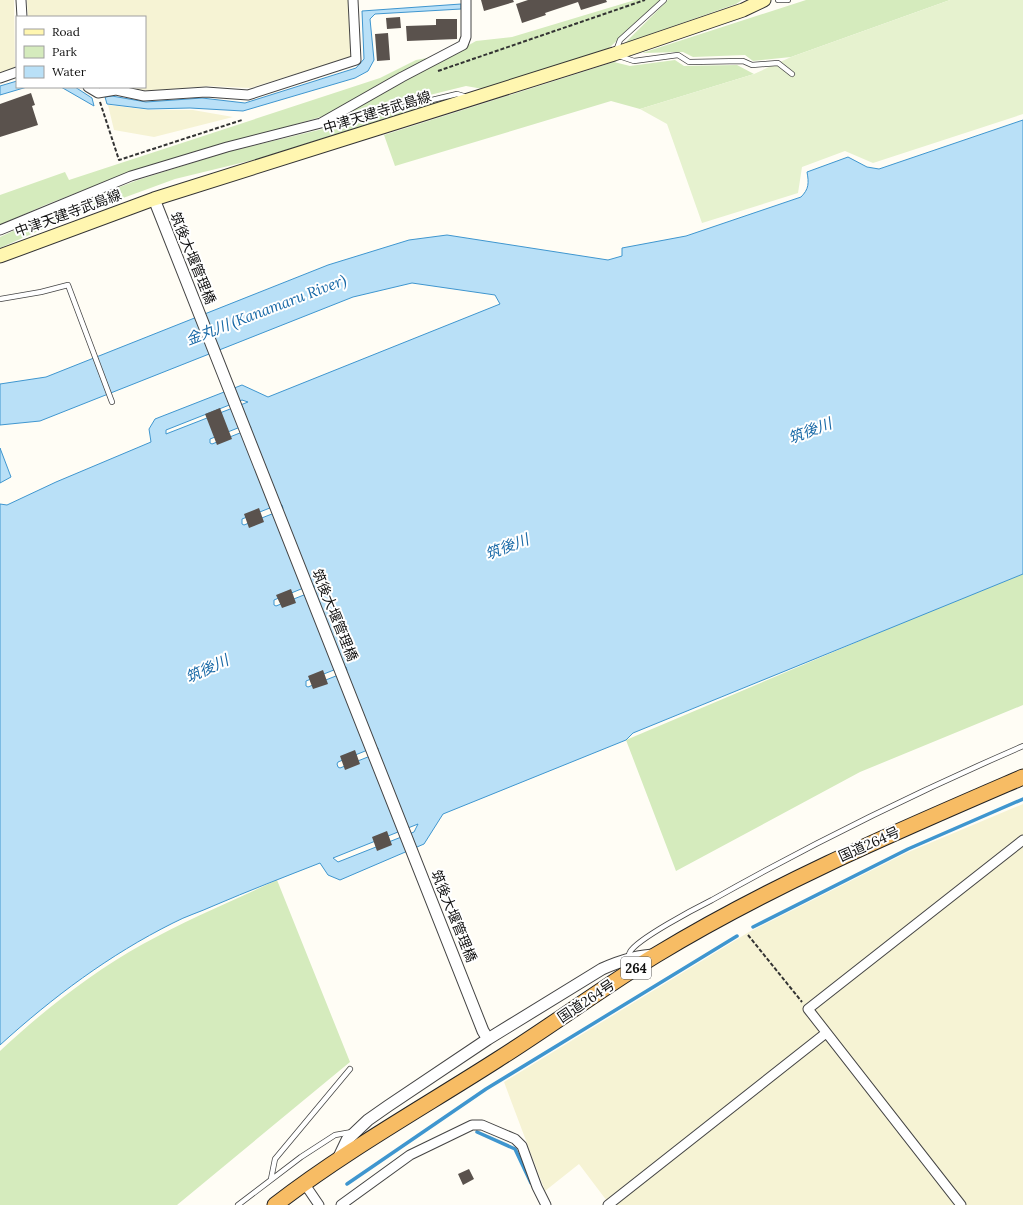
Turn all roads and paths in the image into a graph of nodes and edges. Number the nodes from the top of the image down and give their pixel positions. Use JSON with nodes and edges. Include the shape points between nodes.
{"nodes":[{"id":1,"x":21,"y":0,"type":"edge"},
{"id":2,"x":353,"y":0,"type":"edge"},
{"id":3,"x":466,"y":0,"type":"edge"},
{"id":4,"x":645,"y":0,"type":"edge"},
{"id":5,"x":664,"y":0,"type":"edge"},
{"id":6,"x":764,"y":0,"type":"edge"},
{"id":7,"x":778,"y":0,"type":"edge"},
{"id":8,"x":788,"y":0,"type":"edge"},
{"id":9,"x":22,"y":16,"type":"edge"},
{"id":10,"x":614,"y":54,"type":"junction"},
{"id":11,"x":437,"y":71,"type":"dead end"},
{"id":12,"x":16,"y":72,"type":"edge"},
{"id":13,"x":792,"y":74,"type":"dead end"},
{"id":14,"x":0,"y":78,"type":"edge"},
{"id":15,"x":90,"y":88,"type":"edge"},
{"id":16,"x":98,"y":93,"type":"junction"},
{"id":17,"x":475,"y":98,"type":"junction"},
{"id":18,"x":242,"y":120,"type":"dead end"},
{"id":19,"x":321,"y":123,"type":"junction"},
{"id":20,"x":156,"y":204,"type":"junction"},
{"id":21,"x":0,"y":230,"type":"edge"},
{"id":22,"x":0,"y":256,"type":"edge"},
{"id":23,"x":0,"y":299,"type":"edge"},
{"id":24,"x":112,"y":402,"type":"dead end"},
{"id":25,"x":1023,"y":746,"type":"edge"},
{"id":26,"x":1023,"y":777,"type":"edge"},
{"id":27,"x":1023,"y":840,"type":"edge"},
{"id":28,"x":748,"y":935,"type":"dead end"},
{"id":29,"x":656,"y":955,"type":"junction"},
{"id":30,"x":628,"y":959,"type":"junction"},
{"id":31,"x":808,"y":1009,"type":"junction"},
{"id":32,"x":826,"y":1033,"type":"junction"},
{"id":33,"x":485,"y":1035,"type":"junction"},
{"id":34,"x":350,"y":1069,"type":"dead end"},
{"id":35,"x":357,"y":1131,"type":"junction"},
{"id":36,"x":337,"y":1161,"type":"junction"},
{"id":37,"x":271,"y":1179,"type":"junction"},
{"id":38,"x":304,"y":1183,"type":"junction"},
{"id":39,"x":238,"y":1205,"type":"edge"},
{"id":40,"x":275,"y":1205,"type":"edge"},
{"id":41,"x":319,"y":1205,"type":"edge"},
{"id":42,"x":341,"y":1205,"type":"edge"},
{"id":43,"x":546,"y":1205,"type":"edge"},
{"id":44,"x":608,"y":1205,"type":"edge"},
{"id":45,"x":962,"y":1205,"type":"edge"}],
"edges":[{"from":1,"to":9,"type":"street"},
{"from":2,"to":16,"type":"street","via":[[356,60],[248,95],[206,92],[144,96],[116,90]]},
{"from":3,"to":19,"type":"street","via":[[466,38],[463,45]]},
{"from":4,"to":11,"type":"path"},
{"from":5,"to":10,"type":"lane","via":[[620,40]]},
{"from":6,"to":10,"type":"main road","name":"中津天建寺武島線","via":[[743,10]]},
{"from":7,"to":8,"type":"lane"},
{"from":10,"to":13,"type":"lane","via":[[634,61],[678,55],[689,62],[778,63]]},
{"from":10,"to":17,"type":"main road","name":"中津天建寺武島線"},
{"from":12,"to":14,"type":"street"},
{"from":15,"to":16,"type":"street"},
{"from":16,"to":18,"type":"path","via":[[119,160]]},
{"from":17,"to":19,"type":"lane","via":[[457,94],[336,123]]},
{"from":17,"to":20,"type":"main road","name":"中津天建寺武島線"},
{"from":19,"to":21,"type":"street","via":[[227,147],[131,176]]},
{"from":20,"to":22,"type":"main road","name":"中津天建寺武島線"},
{"from":20,"to":33,"type":"street","name":"筑後大堰管理橋"},
{"from":23,"to":24,"type":"lane","via":[[68,285]]},
{"from":25,"to":30,"type":"lane","via":[[853,824],[772,866],[656,932],[638,944]]},
{"from":26,"to":29,"type":"highway","name":"国道264号","number":"264","via":[[850,852],[760,896]]},
{"from":27,"to":31,"type":"street"},
{"from":28,"to":31,"type":"path"},
{"from":29,"to":30,"type":"street"},
{"from":29,"to":36,"type":"highway","name":"国道264号","number":"264","via":[[499,1059]]},
{"from":30,"to":33,"type":"street","via":[[602,969]]},
{"from":31,"to":32,"type":"street"},
{"from":32,"to":44,"type":"street"},
{"from":32,"to":45,"type":"street"},
{"from":33,"to":35,"type":"street","via":[[368,1120]]},
{"from":34,"to":37,"type":"lane","via":[[275,1159]]},
{"from":35,"to":36,"type":"street","via":[[347,1140]]},
{"from":35,"to":37,"type":"lane","via":[[335,1135]]},
{"from":36,"to":38,"type":"highway","name":"国道264号","number":"264"},
{"from":37,"to":39,"type":"lane"},
{"from":38,"to":40,"type":"highway","name":"国道264号","number":"264"},
{"from":38,"to":41,"type":"street"},
{"from":42,"to":43,"type":"street","via":[[410,1155],[472,1125],[482,1125],[515,1139],[522,1146],[536,1187]]}]}
